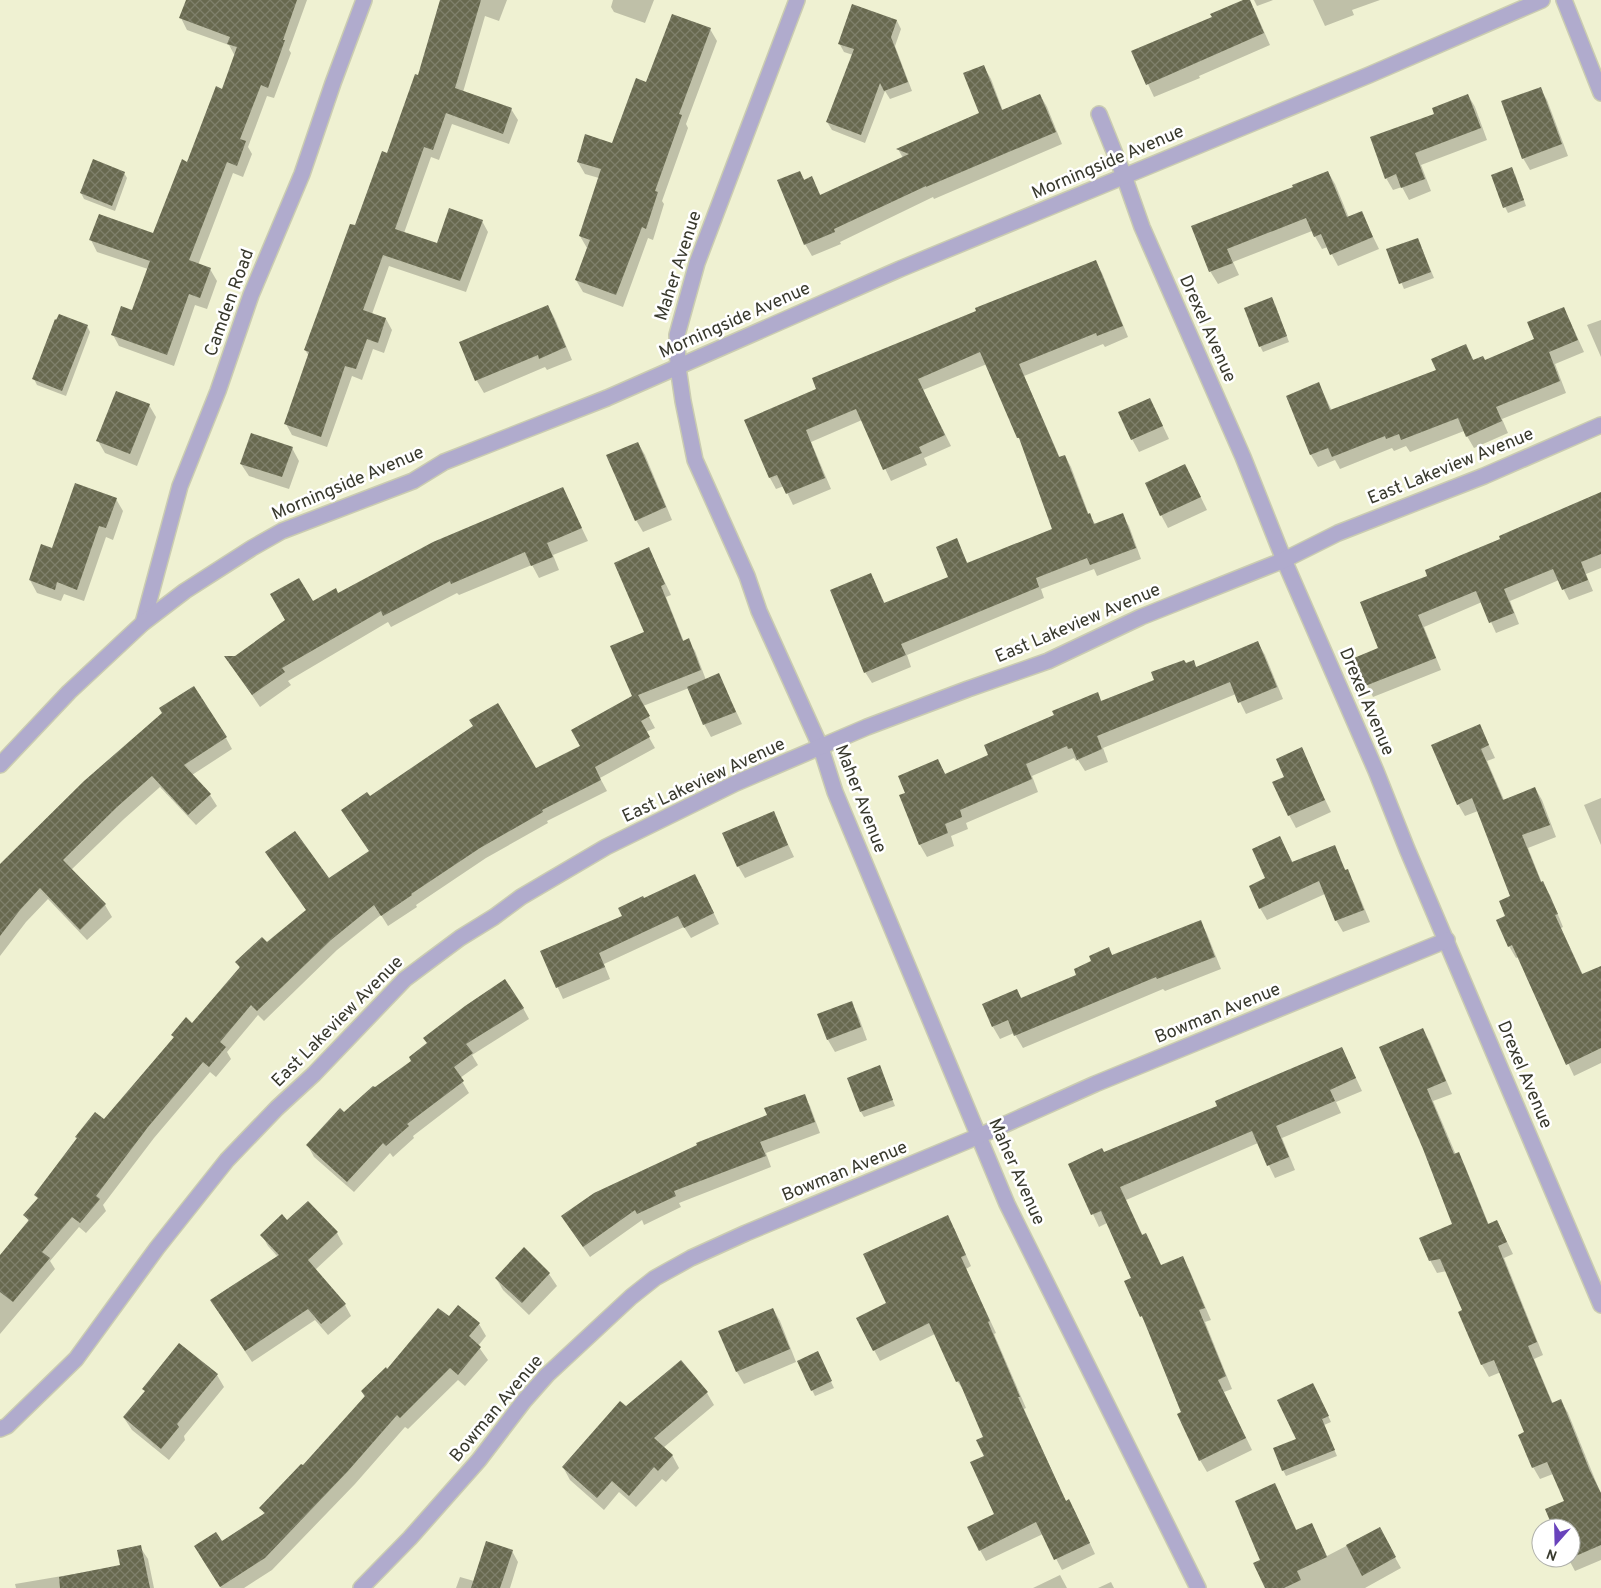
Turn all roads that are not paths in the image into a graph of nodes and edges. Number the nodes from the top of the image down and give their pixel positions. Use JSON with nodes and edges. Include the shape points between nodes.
{"nodes":[{"id":1,"x":364,"y":0,"type":"edge"},
{"id":2,"x":797,"y":0,"type":"edge"},
{"id":3,"x":1542,"y":0,"type":"edge"},
{"id":4,"x":1564,"y":0,"type":"edge"},
{"id":5,"x":1601,"y":93,"type":"edge"},
{"id":6,"x":1099,"y":114,"type":"dead end"},
{"id":7,"x":1124,"y":176,"type":"junction"},
{"id":8,"x":678,"y":367,"type":"junction"},
{"id":9,"x":1601,"y":425,"type":"edge"},
{"id":10,"x":1284,"y":560,"type":"junction"},
{"id":11,"x":143,"y":623,"type":"junction"},
{"id":12,"x":820,"y":748,"type":"junction"},
{"id":13,"x":0,"y":765,"type":"edge"},
{"id":14,"x":1447,"y":940,"type":"junction"},
{"id":15,"x":979,"y":1136,"type":"junction"},
{"id":16,"x":1601,"y":1305,"type":"edge"},
{"id":17,"x":0,"y":1429,"type":"edge"},
{"id":18,"x":361,"y":1588,"type":"edge"},
{"id":19,"x":1198,"y":1588,"type":"edge"}],
"edges":[{"from":1,"to":11,"type":"street","name":"Camden Road","via":[[302,174],[251,296],[180,486]]},
{"from":2,"to":8,"type":"street","name":"Maher Avenue","via":[[697,263],[677,335]]},
{"from":3,"to":7,"type":"street","name":"Morningside Avenue"},
{"from":4,"to":5,"type":"street"},
{"from":6,"to":7,"type":"street","name":"Drexel Avenue"},
{"from":7,"to":8,"type":"street","name":"Morningside Avenue","via":[[900,269]]},
{"from":7,"to":10,"type":"street","name":"Drexel Avenue","via":[[1142,227],[1243,457]]},
{"from":8,"to":11,"type":"street","name":"Morningside Avenue","via":[[444,462],[413,481],[282,531],[185,591]]},
{"from":8,"to":12,"type":"street","name":"Maher Avenue","via":[[695,460]]},
{"from":9,"to":10,"type":"street","name":"East Lakeview Avenue","via":[[1484,476],[1338,533]]},
{"from":10,"to":12,"type":"street","name":"East Lakeview Avenue","via":[[1141,617],[1048,661],[867,727]]},
{"from":10,"to":14,"type":"street","name":"Drexel Avenue"},
{"from":11,"to":13,"type":"street","name":"Morningside Avenue","via":[[69,692]]},
{"from":12,"to":15,"type":"street","name":"Maher Avenue","via":[[835,792]]},
{"from":12,"to":17,"type":"street","name":"East Lakeview Avenue","via":[[736,783],[606,847],[521,897],[405,978],[228,1160],[157,1248],[76,1359]]},
{"from":14,"to":15,"type":"street","name":"Bowman Avenue","via":[[1095,1084]]},
{"from":14,"to":16,"type":"street","name":"Drexel Avenue"},
{"from":15,"to":18,"type":"street","name":"Bowman Avenue","via":[[746,1233],[655,1278],[546,1375],[479,1460]]},
{"from":15,"to":19,"type":"street","name":"Maher Avenue","via":[[1007,1204]]}]}
